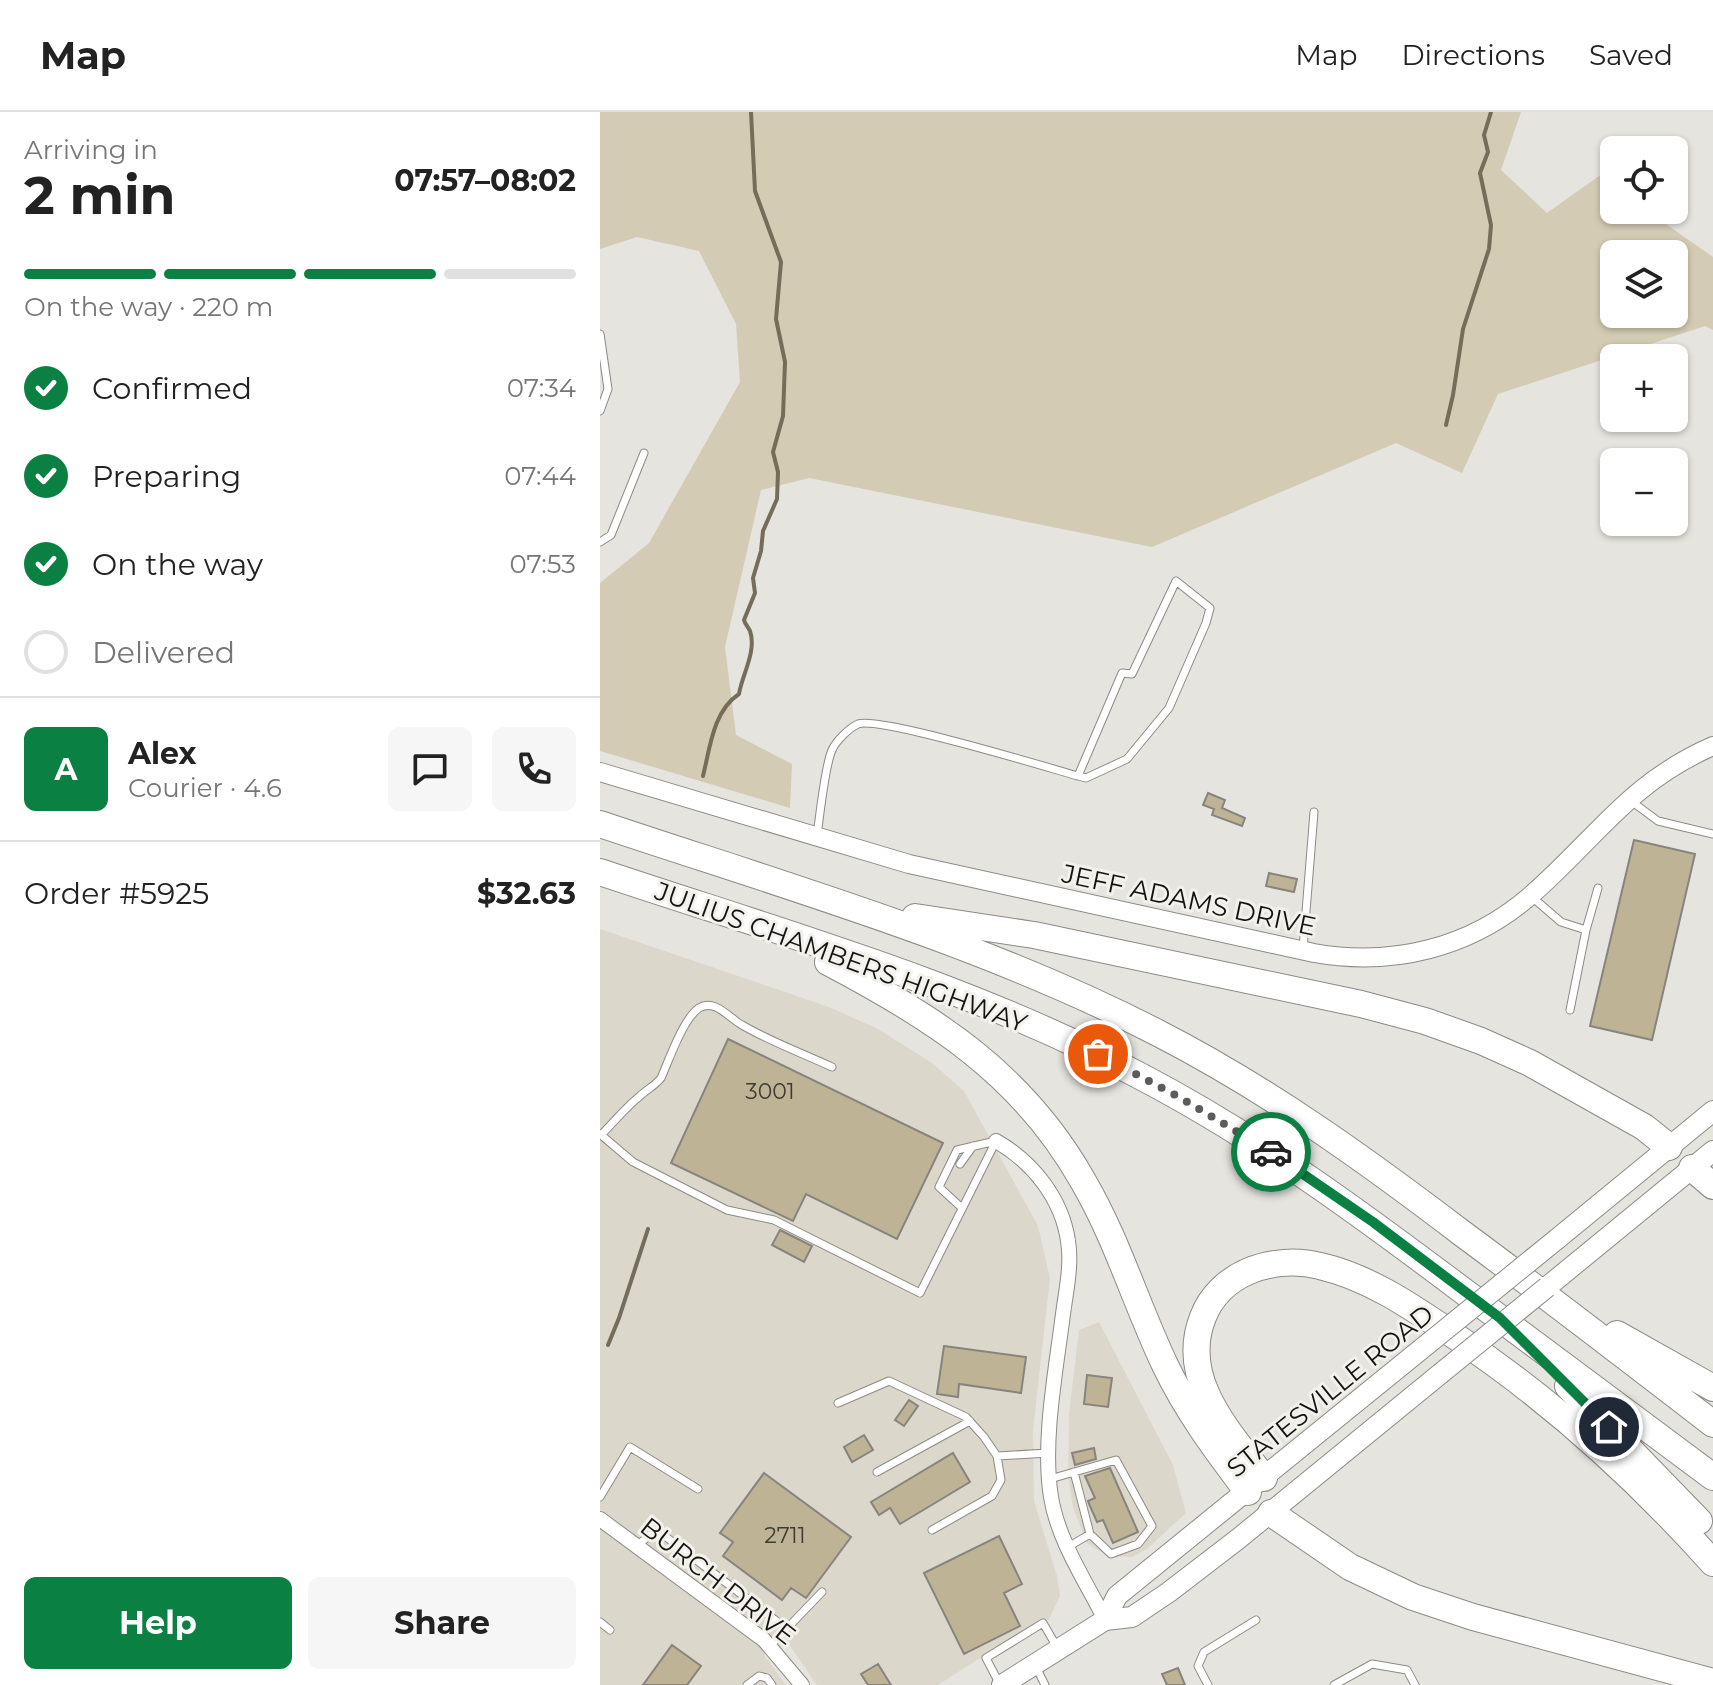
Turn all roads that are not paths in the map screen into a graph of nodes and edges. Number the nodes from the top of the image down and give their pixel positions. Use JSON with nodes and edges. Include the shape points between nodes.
{"nodes":[{"id":1,"x":600,"y":334,"type":"edge"},
{"id":2,"x":600,"y":411,"type":"edge"},
{"id":3,"x":644,"y":453,"type":"dead end"},
{"id":4,"x":600,"y":541,"type":"edge"},
{"id":5,"x":1713,"y":746,"type":"edge"},
{"id":6,"x":600,"y":772,"type":"edge"},
{"id":7,"x":1078,"y":776,"type":"junction"},
{"id":8,"x":1628,"y":798,"type":"junction"},
{"id":9,"x":1314,"y":812,"type":"dead end"},
{"id":10,"x":600,"y":824,"type":"edge"},
{"id":11,"x":1713,"y":834,"type":"edge"},
{"id":12,"x":816,"y":837,"type":"junction"},
{"id":13,"x":600,"y":872,"type":"edge"},
{"id":14,"x":1598,"y":888,"type":"dead end"},
{"id":15,"x":1531,"y":896,"type":"junction"},
{"id":16,"x":845,"y":906,"type":"junction"},
{"id":17,"x":762,"y":926,"type":"junction"},
{"id":18,"x":1586,"y":930,"type":"junction"},
{"id":19,"x":1302,"y":951,"type":"junction"},
{"id":20,"x":1570,"y":1010,"type":"dead end"},
{"id":21,"x":832,"y":1067,"type":"dead end"},
{"id":22,"x":1713,"y":1111,"type":"edge"},
{"id":23,"x":601,"y":1134,"type":"edge"},
{"id":24,"x":996,"y":1141,"type":"junction"},
{"id":25,"x":973,"y":1146,"type":"junction"},
{"id":26,"x":1669,"y":1147,"type":"junction"},
{"id":27,"x":1713,"y":1151,"type":"edge"},
{"id":28,"x":960,"y":1164,"type":"dead end"},
{"id":29,"x":1692,"y":1168,"type":"junction"},
{"id":30,"x":951,"y":1184,"type":"dead end"},
{"id":31,"x":1713,"y":1186,"type":"edge"},
{"id":32,"x":946,"y":1195,"type":"junction"},
{"id":33,"x":962,"y":1208,"type":"junction"},
{"id":34,"x":1537,"y":1289,"type":"junction"},
{"id":35,"x":1500,"y":1318,"type":"junction"},
{"id":36,"x":1713,"y":1388,"type":"edge"},
{"id":37,"x":838,"y":1403,"type":"dead end"},
{"id":38,"x":970,"y":1421,"type":"junction"},
{"id":39,"x":1713,"y":1424,"type":"edge"},
{"id":40,"x":1050,"y":1453,"type":"junction"},
{"id":41,"x":997,"y":1456,"type":"junction"},
{"id":42,"x":877,"y":1472,"type":"dead end"},
{"id":43,"x":1074,"y":1472,"type":"junction"},
{"id":44,"x":1713,"y":1477,"type":"edge"},
{"id":45,"x":1050,"y":1479,"type":"junction"},
{"id":46,"x":1256,"y":1485,"type":"junction"},
{"id":47,"x":698,"y":1489,"type":"dead end"},
{"id":48,"x":600,"y":1497,"type":"edge"},
{"id":49,"x":1271,"y":1513,"type":"junction"},
{"id":50,"x":600,"y":1519,"type":"edge"},
{"id":51,"x":932,"y":1530,"type":"dead end"},
{"id":52,"x":1090,"y":1534,"type":"junction"},
{"id":53,"x":1713,"y":1537,"type":"edge"},
{"id":54,"x":637,"y":1547,"type":"junction"},
{"id":55,"x":1068,"y":1547,"type":"junction"},
{"id":56,"x":1713,"y":1563,"type":"edge"},
{"id":57,"x":822,"y":1592,"type":"dead end"},
{"id":58,"x":1105,"y":1620,"type":"junction"},
{"id":59,"x":1256,"y":1620,"type":"dead end"},
{"id":60,"x":600,"y":1622,"type":"edge"},
{"id":61,"x":787,"y":1629,"type":"junction"},
{"id":62,"x":610,"y":1630,"type":"dead end"},
{"id":63,"x":770,"y":1646,"type":"junction"},
{"id":64,"x":1059,"y":1650,"type":"junction"},
{"id":65,"x":1035,"y":1665,"type":"junction"},
{"id":66,"x":1713,"y":1682,"type":"edge"},
{"id":67,"x":747,"y":1685,"type":"edge"},
{"id":68,"x":772,"y":1685,"type":"edge"},
{"id":69,"x":802,"y":1685,"type":"edge"},
{"id":70,"x":1001,"y":1685,"type":"edge"},
{"id":71,"x":1045,"y":1685,"type":"edge"},
{"id":72,"x":1208,"y":1685,"type":"edge"},
{"id":73,"x":1334,"y":1685,"type":"edge"},
{"id":74,"x":1415,"y":1685,"type":"edge"}],
"edges":[{"from":1,"to":2,"type":"lane","via":[[608,389]]},
{"from":3,"to":4,"type":"lane","via":[[611,535]]},
{"from":5,"to":8,"type":"street","name":"JEFF ADAMS DRIVE","via":[[1668,768]]},
{"from":6,"to":12,"type":"street","name":"JEFF ADAMS DRIVE"},
{"from":7,"to":7,"type":"lane","via":[[1086,778],[1127,759],[1169,708],[1210,608],[1176,581],[1132,674],[1122,673]]},
{"from":7,"to":12,"type":"lane","via":[[878,723],[859,724],[832,751]]},
{"from":8,"to":11,"type":"lane","via":[[1658,821]]},
{"from":8,"to":15,"type":"street","name":"JEFF ADAMS DRIVE"},
{"from":9,"to":19,"type":"lane"},
{"from":10,"to":16,"type":"highway","name":"JULIUS CHAMBERS HIGHWAY"},
{"from":12,"to":19,"type":"street","name":"JEFF ADAMS DRIVE","via":[[947,873]]},
{"from":13,"to":17,"type":"highway","name":"JULIUS CHAMBERS HIGHWAY"},
{"from":14,"to":18,"type":"lane"},
{"from":15,"to":18,"type":"lane","via":[[1561,922]]},
{"from":15,"to":19,"type":"street","name":"JEFF ADAMS DRIVE","via":[[1462,940],[1412,954],[1352,958]]},
{"from":16,"to":26,"type":"highway","via":[[1034,935],[1425,1021],[1530,1063],[1644,1127]]},
{"from":16,"to":34,"type":"highway","name":"JULIUS CHAMBERS HIGHWAY","via":[[1030,973],[1201,1057],[1362,1158]]},
{"from":17,"to":35,"type":"highway","name":"JULIUS CHAMBERS HIGHWAY","via":[[970,998],[1139,1075],[1298,1170]]},
{"from":17,"to":46,"type":"highway","via":[[941,1027],[1037,1114],[1096,1204],[1181,1396],[1210,1442]]},
{"from":18,"to":20,"type":"lane"},
{"from":21,"to":23,"type":"lane","via":[[754,1032],[720,1009],[701,1007],[655,1086]]},
{"from":22,"to":26,"type":"main road","name":"STATESVILLE ROAD"},
{"from":23,"to":33,"type":"lane","via":[[633,1162],[727,1210],[774,1220],[920,1293]]},
{"from":24,"to":25,"type":"lane"},
{"from":24,"to":33,"type":"lane"},
{"from":24,"to":40,"type":"street","via":[[1021,1156],[1040,1178],[1068,1237]]},
{"from":25,"to":28,"type":"lane"},
{"from":25,"to":32,"type":"lane","via":[[957,1150],[939,1187]]},
{"from":26,"to":29,"type":"main road"},
{"from":26,"to":46,"type":"main road","name":"STATESVILLE ROAD","bridge":true},
{"from":27,"to":29,"type":"main road","name":"STATESVILLE ROAD"},
{"from":29,"to":31,"type":"highway"},
{"from":29,"to":49,"type":"main road","name":"STATESVILLE ROAD","bridge":true},
{"from":30,"to":32,"type":"lane"},
{"from":32,"to":33,"type":"lane"},
{"from":34,"to":36,"type":"highway"},
{"from":34,"to":39,"type":"highway","name":"JULIUS CHAMBERS HIGHWAY"},
{"from":35,"to":44,"type":"highway","name":"JULIUS CHAMBERS HIGHWAY"},
{"from":35,"to":53,"type":"highway"},
{"from":37,"to":38,"type":"lane","via":[[889,1381]]},
{"from":38,"to":41,"type":"lane"},
{"from":38,"to":42,"type":"lane"},
{"from":40,"to":41,"type":"lane"},
{"from":40,"to":45,"type":"street"},
{"from":41,"to":51,"type":"lane","via":[[1001,1480],[992,1496]]},
{"from":43,"to":45,"type":"lane"},
{"from":43,"to":52,"type":"lane"},
{"from":43,"to":52,"type":"lane","via":[[1116,1460],[1152,1526],[1138,1544],[1111,1554]]},
{"from":45,"to":55,"type":"street"},
{"from":46,"to":49,"type":"main road"},
{"from":46,"to":56,"type":"highway","via":[[1199,1377],[1200,1323],[1222,1289],[1245,1273],[1289,1262],[1320,1266],[1389,1293],[1525,1384],[1631,1476]]},
{"from":46,"to":58,"type":"main road","name":"STATESVILLE ROAD","via":[[1117,1596]]},
{"from":47,"to":48,"type":"lane","via":[[630,1447]]},
{"from":49,"to":58,"type":"main road","name":"STATESVILLE ROAD","via":[[1132,1617]]},
{"from":49,"to":66,"type":"highway","via":[[1350,1567],[1413,1597]]},
{"from":50,"to":54,"type":"street","name":"BURCH DRIVE"},
{"from":52,"to":55,"type":"lane"},
{"from":54,"to":61,"type":"lane","via":[[651,1534],[666,1537]]},
{"from":54,"to":63,"type":"street","name":"BURCH DRIVE"},
{"from":55,"to":58,"type":"street"},
{"from":57,"to":61,"type":"lane"},
{"from":58,"to":64,"type":"main road","name":"STATESVILLE ROAD"},
{"from":59,"to":72,"type":"lane","via":[[1204,1652],[1198,1666]]},
{"from":60,"to":62,"type":"lane"},
{"from":61,"to":63,"type":"lane"},
{"from":63,"to":69,"type":"street","name":"BURCH DRIVE"},
{"from":64,"to":65,"type":"main road","name":"STATESVILLE ROAD"},
{"from":64,"to":70,"type":"lane","via":[[1043,1623],[986,1658]]},
{"from":65,"to":70,"type":"main road","name":"STATESVILLE ROAD"},
{"from":65,"to":71,"type":"lane"},
{"from":67,"to":68,"type":"lane","via":[[759,1676]]},
{"from":73,"to":74,"type":"lane","via":[[1372,1664],[1407,1670]]}]}
